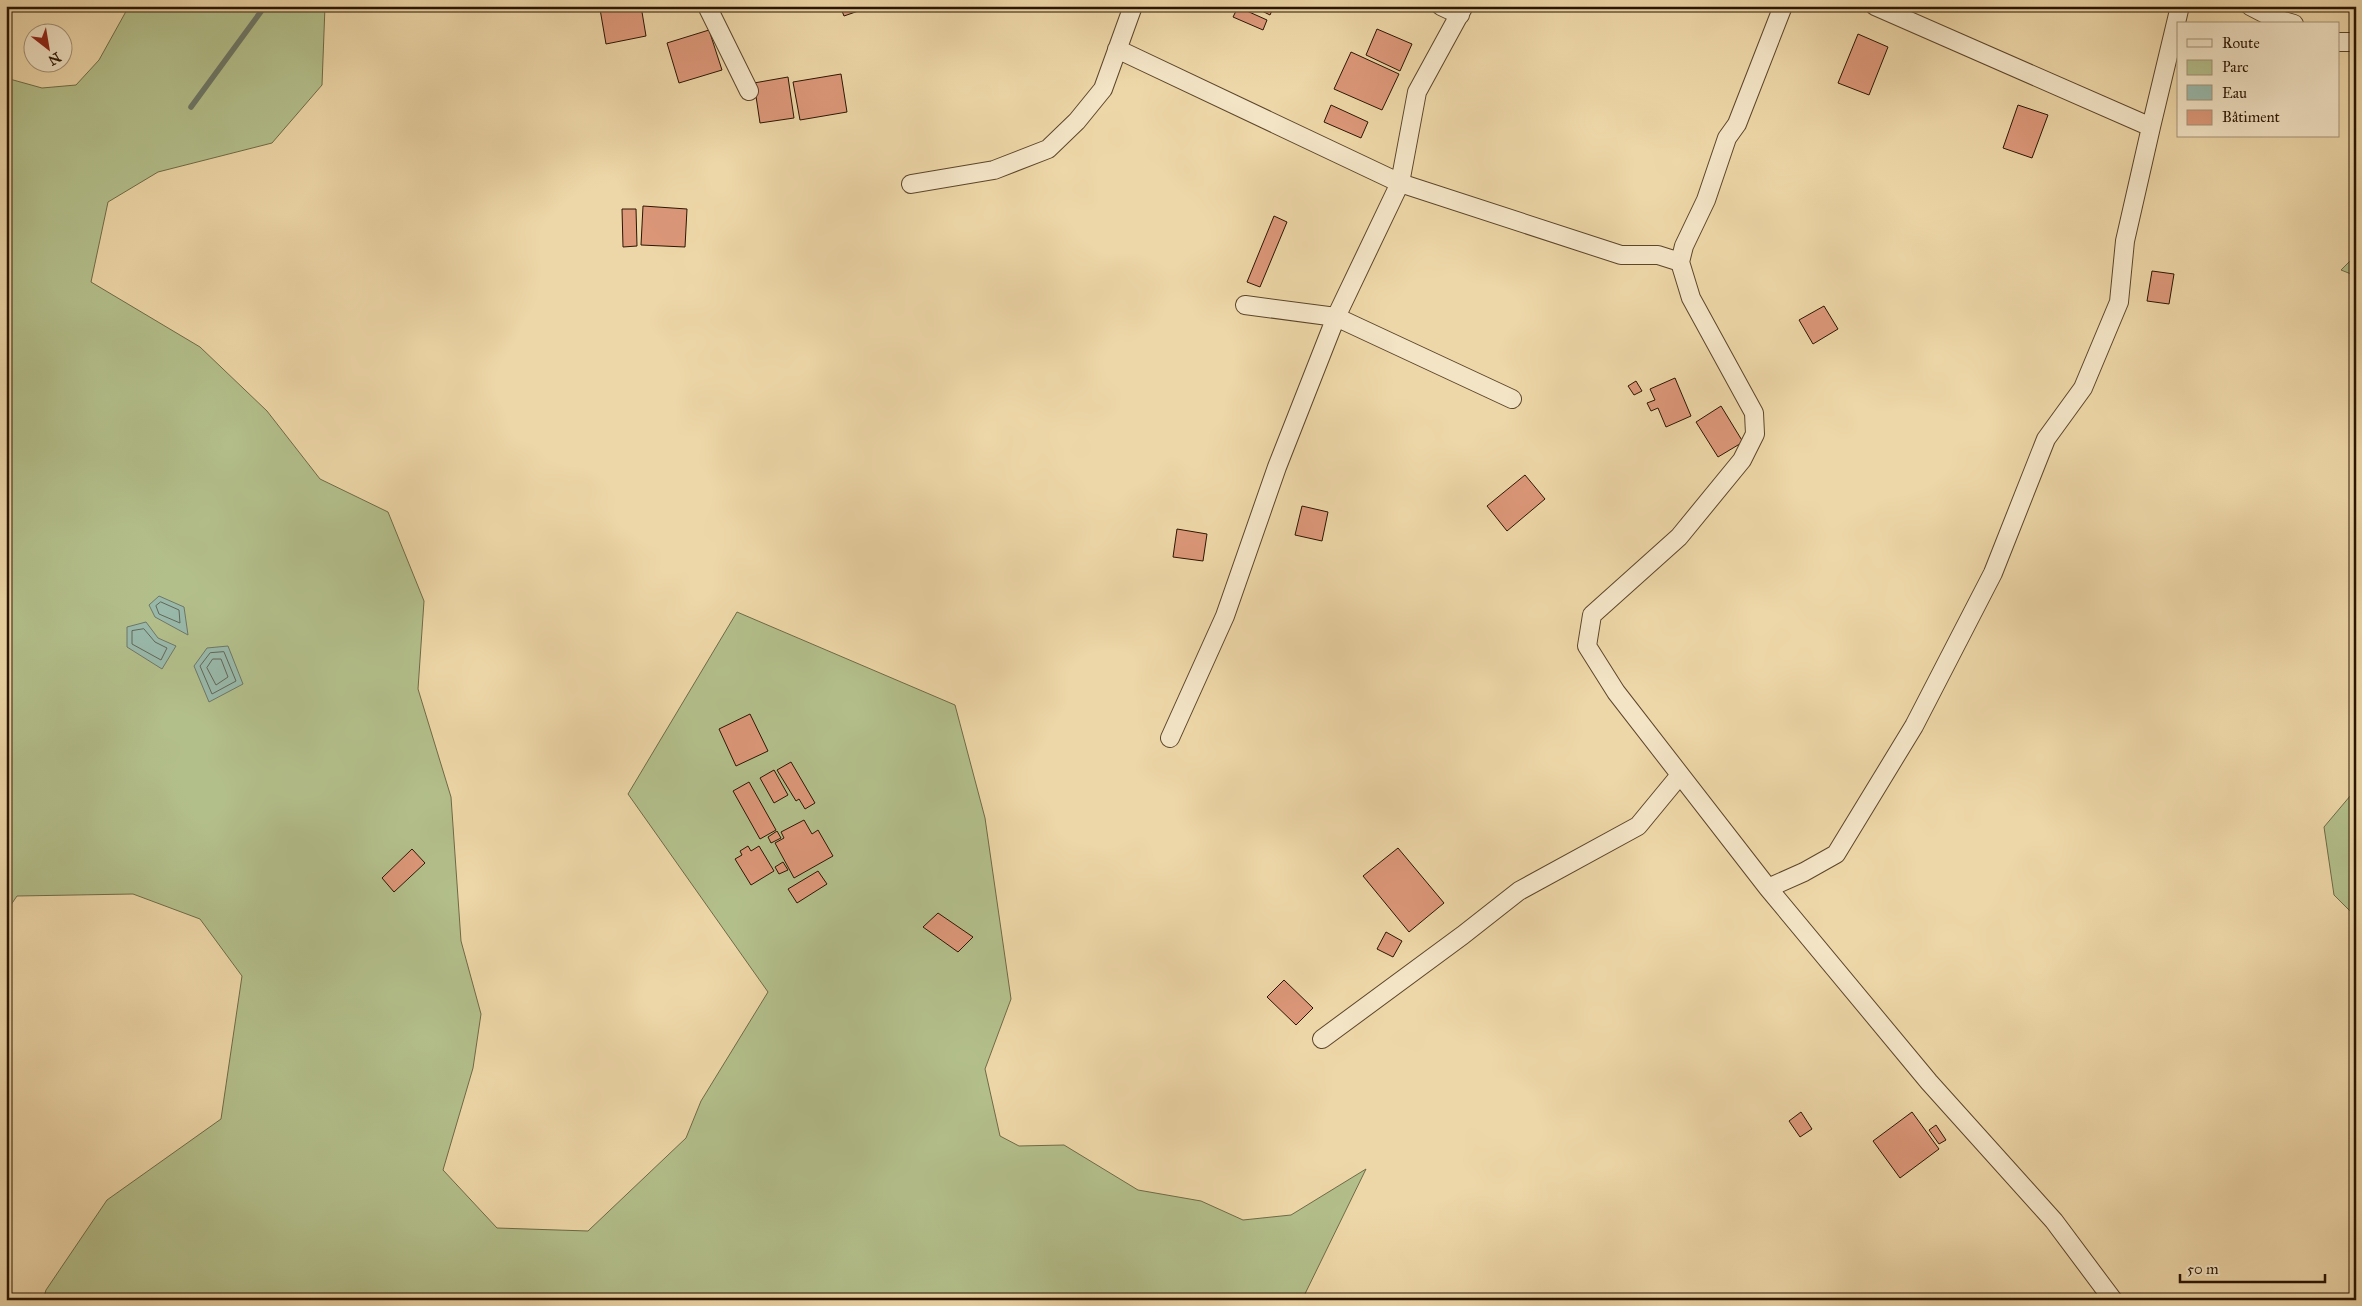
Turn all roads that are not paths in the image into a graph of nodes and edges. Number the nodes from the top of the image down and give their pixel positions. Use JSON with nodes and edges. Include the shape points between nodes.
{"nodes":[{"id":1,"x":707,"y":6,"type":"edge"},
{"id":2,"x":1133,"y":6,"type":"edge"},
{"id":3,"x":1441,"y":6,"type":"edge"},
{"id":4,"x":1783,"y":6,"type":"edge"},
{"id":5,"x":1875,"y":6,"type":"edge"},
{"id":6,"x":2180,"y":6,"type":"edge"},
{"id":7,"x":2250,"y":6,"type":"edge"},
{"id":8,"x":1462,"y":11,"type":"edge"},
{"id":9,"x":2287,"y":22,"type":"edge"},
{"id":10,"x":2340,"y":42,"type":"edge"},
{"id":11,"x":2356,"y":42,"type":"edge"},
{"id":12,"x":1117,"y":49,"type":"junction"},
{"id":13,"x":749,"y":91,"type":"dead end"},
{"id":14,"x":2151,"y":127,"type":"junction"},
{"id":15,"x":1400,"y":183,"type":"junction"},
{"id":16,"x":911,"y":184,"type":"dead end"},
{"id":17,"x":1680,"y":262,"type":"junction"},
{"id":18,"x":1246,"y":306,"type":"dead end"},
{"id":19,"x":1336,"y":317,"type":"junction"},
{"id":20,"x":1512,"y":399,"type":"dead end"},
{"id":21,"x":1170,"y":738,"type":"dead end"},
{"id":22,"x":1680,"y":775,"type":"junction"},
{"id":23,"x":1768,"y":888,"type":"junction"},
{"id":24,"x":1322,"y":1038,"type":"dead end"},
{"id":25,"x":2113,"y":1300,"type":"edge"}],
"edges":[{"from":1,"to":13,"type":"street"},
{"from":2,"to":12,"type":"street"},
{"from":3,"to":8,"type":"street"},
{"from":4,"to":17,"type":"street","via":[[1737,124],[1727,138]]},
{"from":5,"to":14,"type":"street"},
{"from":6,"to":14,"type":"street"},
{"from":7,"to":9,"type":"street"},
{"from":8,"to":15,"type":"street","via":[[1417,92]]},
{"from":10,"to":11,"type":"street"},
{"from":12,"to":15,"type":"street"},
{"from":12,"to":16,"type":"street","via":[[1103,89],[1048,149],[994,170]]},
{"from":14,"to":23,"type":"street","via":[[2125,241],[2118,302],[2083,388],[2046,439],[1993,573],[1914,726],[1836,854]]},
{"from":15,"to":17,"type":"street","via":[[1621,255],[1658,255]]},
{"from":15,"to":19,"type":"street"},
{"from":17,"to":22,"type":"street","via":[[1691,298],[1754,412],[1755,434],[1742,460],[1679,537],[1592,615],[1587,646],[1616,692]]},
{"from":18,"to":19,"type":"street"},
{"from":19,"to":20,"type":"street"},
{"from":19,"to":21,"type":"street","via":[[1277,467],[1225,616]]},
{"from":22,"to":23,"type":"street"},
{"from":22,"to":24,"type":"street","via":[[1638,826],[1519,891]]},
{"from":23,"to":25,"type":"street","via":[[1929,1082],[2054,1221]]}]}
